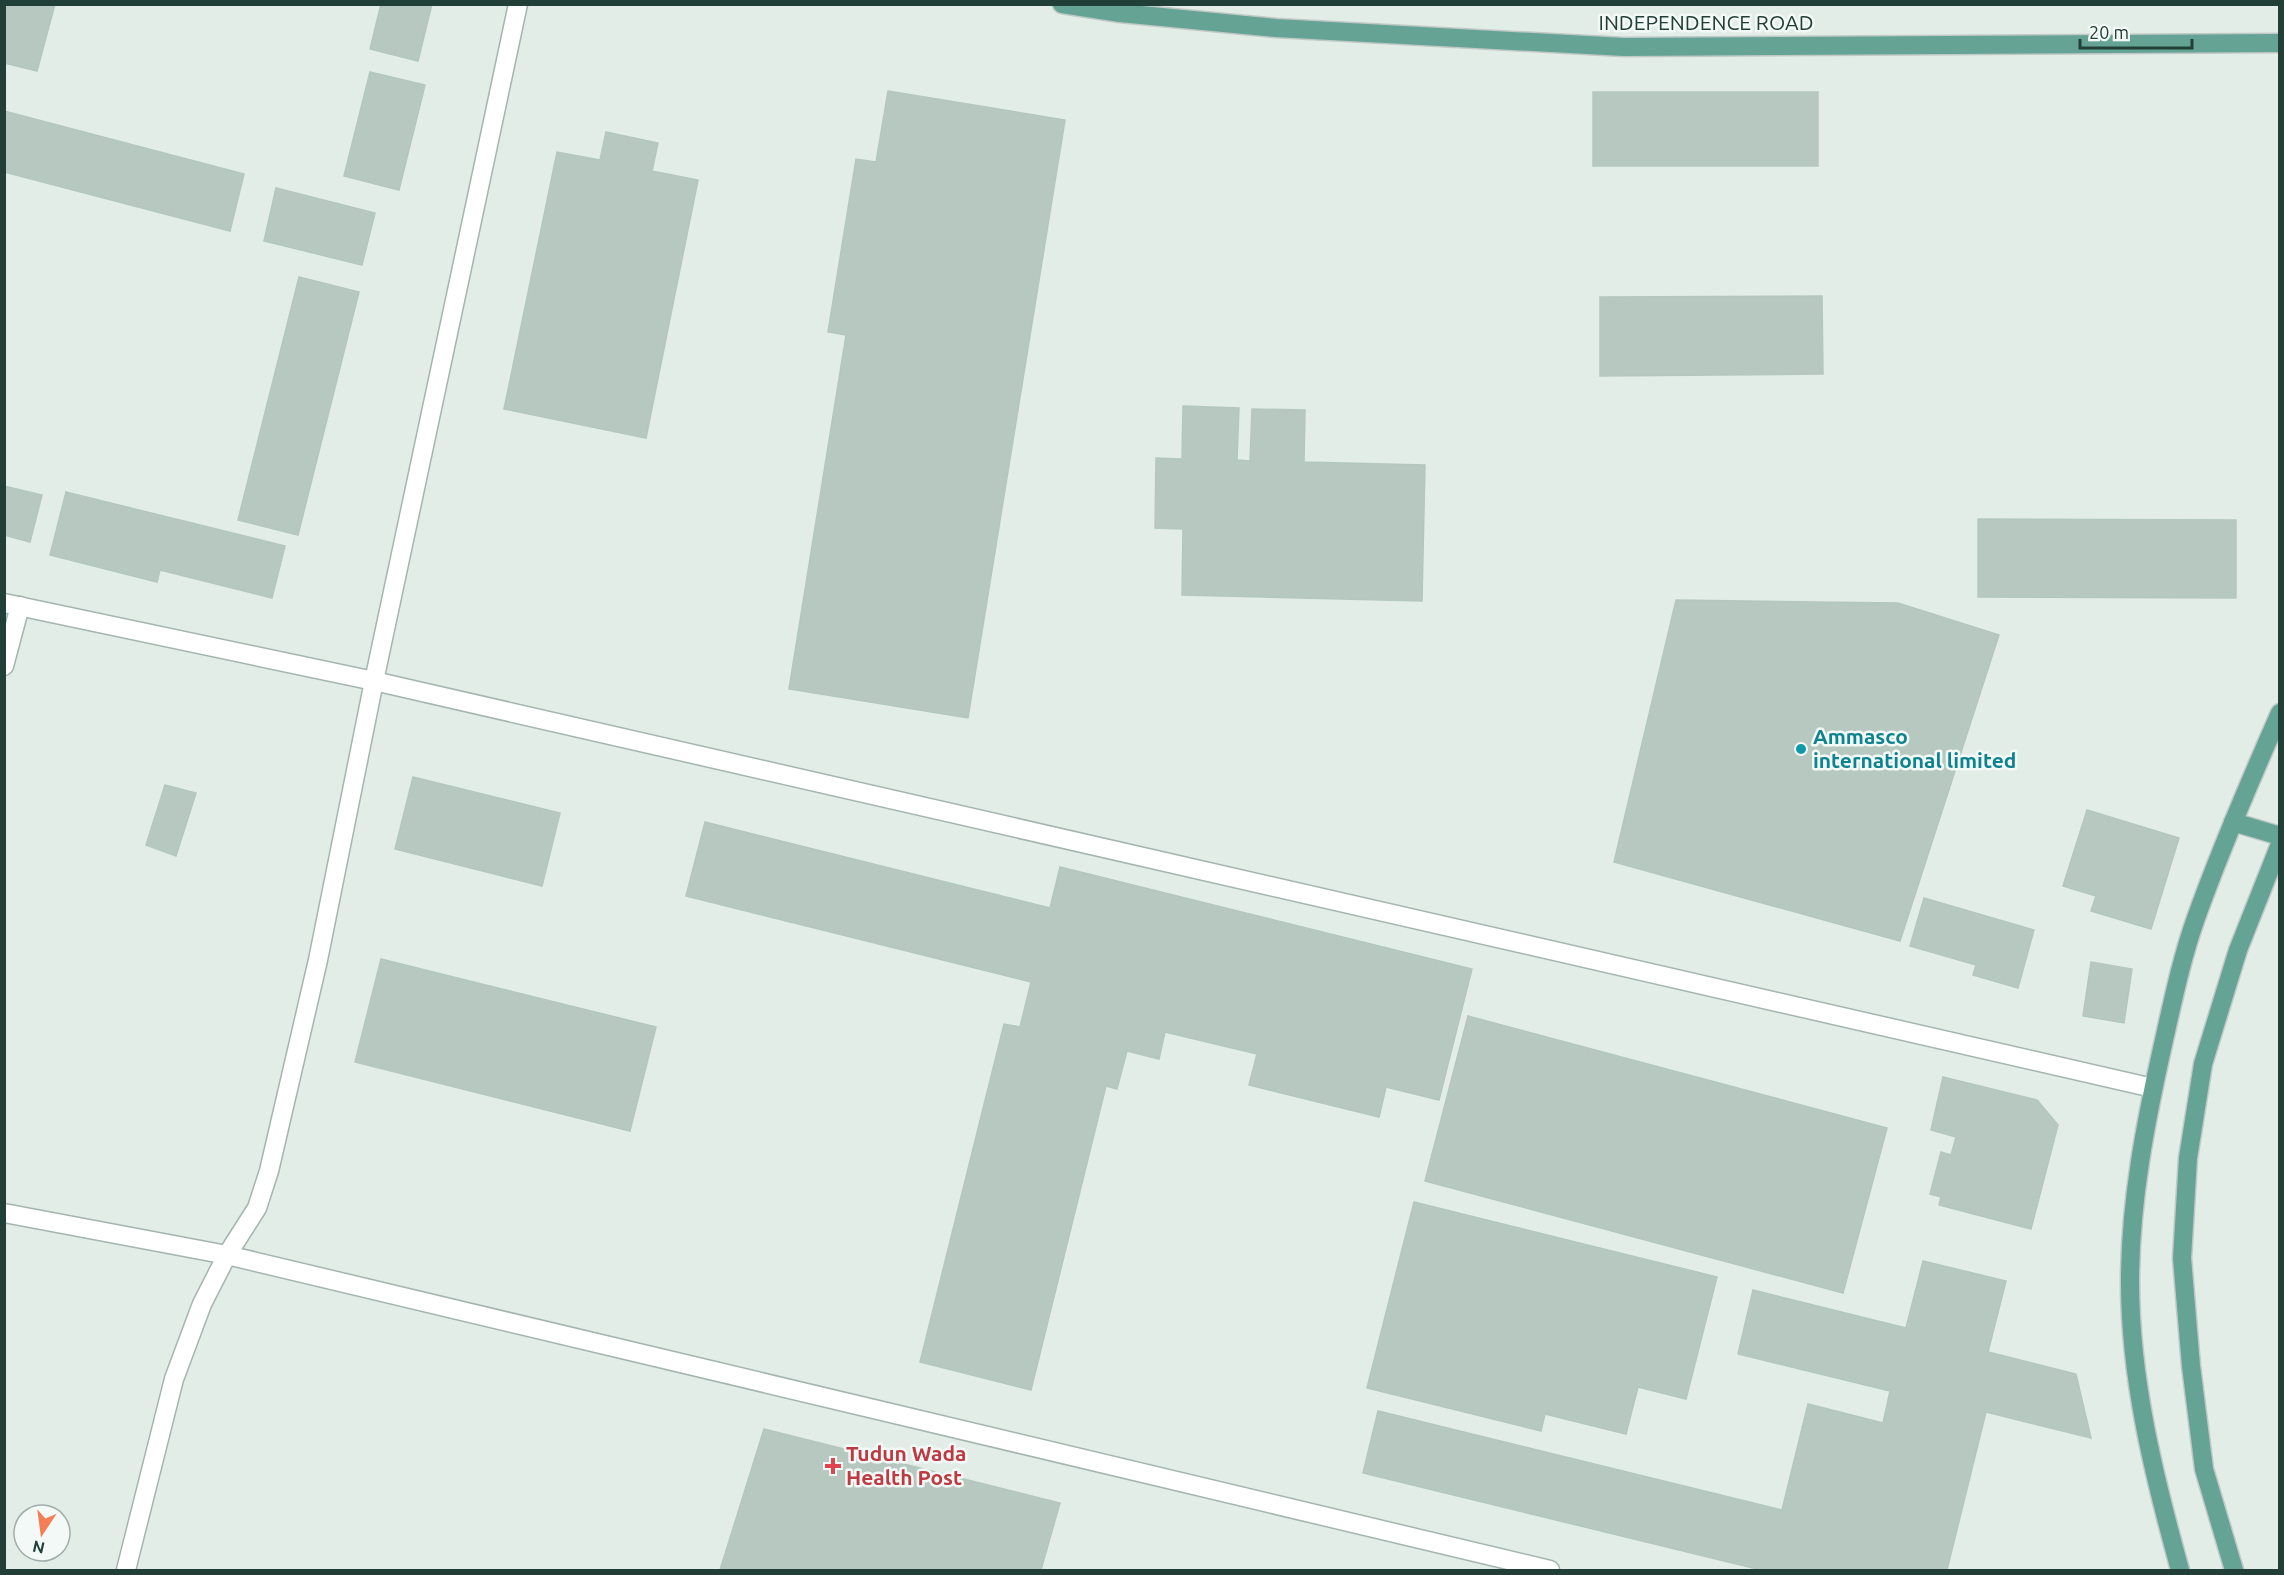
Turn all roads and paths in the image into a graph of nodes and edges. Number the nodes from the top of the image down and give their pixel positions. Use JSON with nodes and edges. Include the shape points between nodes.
{"nodes":[{"id":1,"x":518,"y":4,"type":"edge"},
{"id":2,"x":1062,"y":4,"type":"edge"},
{"id":3,"x":2280,"y":43,"type":"edge"},
{"id":4,"x":12,"y":604,"type":"edge"},
{"id":5,"x":4,"y":666,"type":"edge"},
{"id":6,"x":374,"y":681,"type":"junction"},
{"id":7,"x":2280,"y":713,"type":"edge"},
{"id":8,"x":2233,"y":822,"type":"junction"},
{"id":9,"x":2280,"y":836,"type":"edge"},
{"id":10,"x":2280,"y":844,"type":"edge"},
{"id":11,"x":2153,"y":1088,"type":"junction"},
{"id":12,"x":4,"y":1213,"type":"edge"},
{"id":13,"x":227,"y":1255,"type":"junction"},
{"id":14,"x":126,"y":1570,"type":"edge"},
{"id":15,"x":1550,"y":1570,"type":"edge"},
{"id":16,"x":2180,"y":1570,"type":"edge"},
{"id":17,"x":2234,"y":1570,"type":"edge"}],
"edges":[{"from":1,"to":6,"type":"street"},
{"from":2,"to":3,"type":"main road","name":"INDEPENDENCE ROAD","via":[[1276,28],[1624,47]]},
{"from":4,"to":5,"type":"street"},
{"from":4,"to":6,"type":"street"},
{"from":6,"to":11,"type":"street"},
{"from":6,"to":13,"type":"street","via":[[318,960],[269,1171],[256,1208]]},
{"from":7,"to":8,"type":"main road"},
{"from":8,"to":9,"type":"main road"},
{"from":8,"to":11,"type":"main road","via":[[2195,921]]},
{"from":10,"to":17,"type":"main road","via":[[2238,950],[2203,1064],[2187,1169],[2182,1258],[2191,1366],[2204,1469]]},
{"from":11,"to":16,"type":"main road","via":[[2134,1200],[2130,1283],[2147,1446]]},
{"from":12,"to":13,"type":"street"},
{"from":13,"to":14,"type":"street","via":[[202,1304],[174,1379]]},
{"from":13,"to":15,"type":"street"}]}
